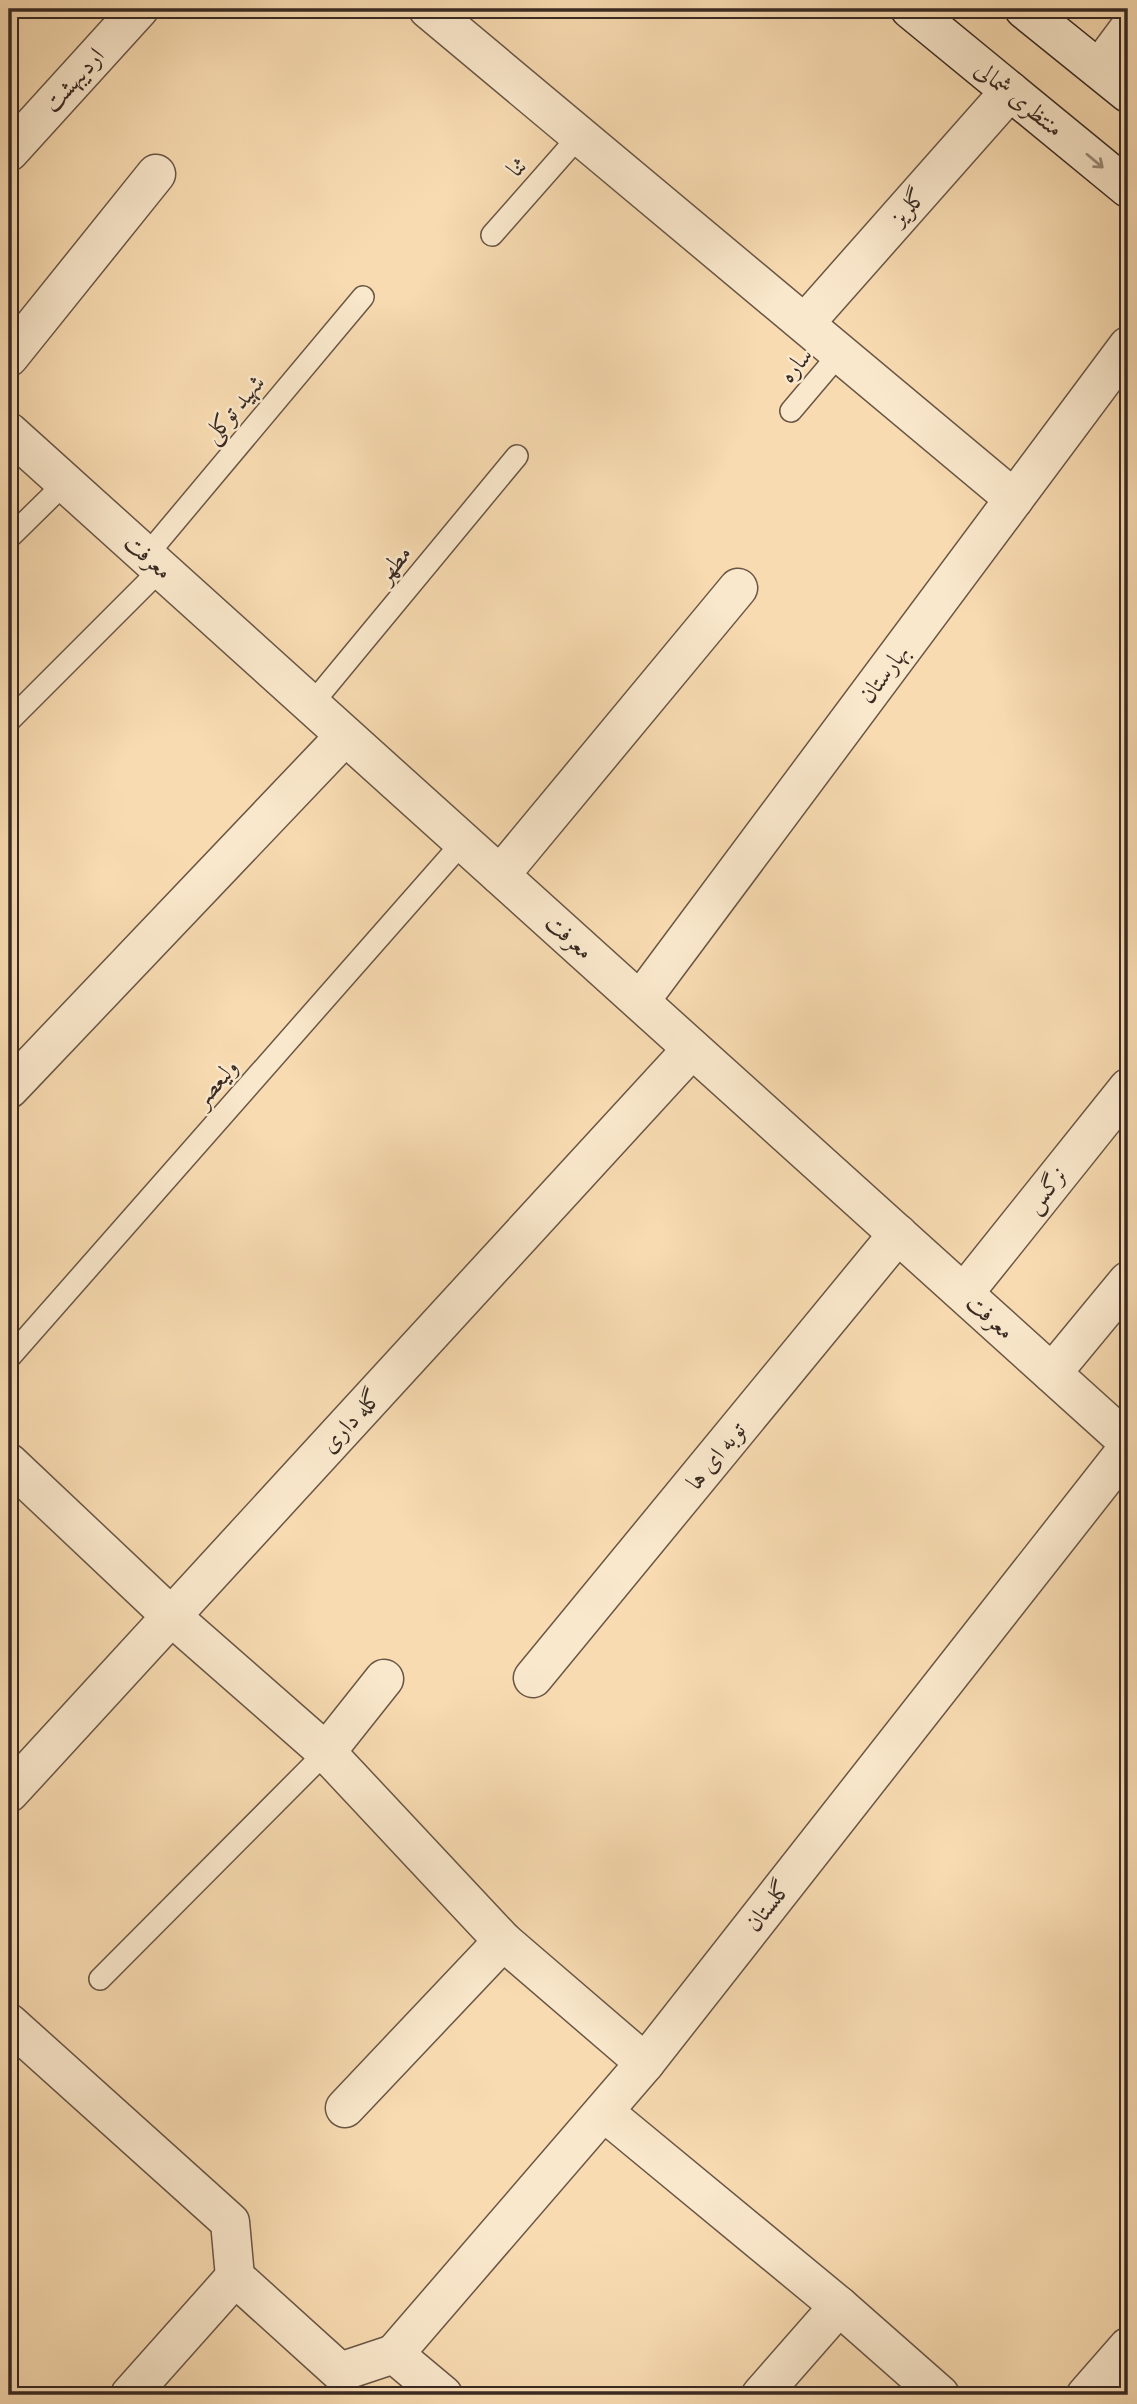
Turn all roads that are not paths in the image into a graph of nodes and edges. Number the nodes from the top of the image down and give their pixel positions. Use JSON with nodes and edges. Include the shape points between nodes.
{"nodes":[{"id":1,"x":139,"y":9,"type":"edge"},
{"id":2,"x":428,"y":9,"type":"edge"},
{"id":3,"x":910,"y":9,"type":"edge"},
{"id":4,"x":1024,"y":9,"type":"edge"},
{"id":5,"x":1128,"y":30,"type":"edge"},
{"id":6,"x":1099,"y":69,"type":"junction"},
{"id":7,"x":1010,"y":91,"type":"junction"},
{"id":8,"x":1128,"y":93,"type":"edge"},
{"id":9,"x":581,"y":134,"type":"junction"},
{"id":10,"x":9,"y":152,"type":"edge"},
{"id":11,"x":156,"y":174,"type":"dead end"},
{"id":12,"x":1128,"y":188,"type":"edge"},
{"id":13,"x":492,"y":235,"type":"dead end"},
{"id":14,"x":363,"y":297,"type":"dead end"},
{"id":15,"x":805,"y":323,"type":"junction"},
{"id":16,"x":1128,"y":346,"type":"edge"},
{"id":17,"x":841,"y":352,"type":"junction"},
{"id":18,"x":9,"y":358,"type":"edge"},
{"id":19,"x":791,"y":411,"type":"dead end"},
{"id":20,"x":9,"y":432,"type":"edge"},
{"id":21,"x":517,"y":456,"type":"dead end"},
{"id":22,"x":65,"y":483,"type":"junction"},
{"id":23,"x":1014,"y":499,"type":"junction"},
{"id":24,"x":9,"y":538,"type":"edge"},
{"id":25,"x":153,"y":562,"type":"junction"},
{"id":26,"x":738,"y":588,"type":"dead end"},
{"id":27,"x":312,"y":705,"type":"junction"},
{"id":28,"x":9,"y":721,"type":"edge"},
{"id":29,"x":345,"y":736,"type":"junction"},
{"id":30,"x":463,"y":842,"type":"junction"},
{"id":31,"x":500,"y":875,"type":"junction"},
{"id":32,"x":640,"y":1001,"type":"junction"},
{"id":33,"x":692,"y":1049,"type":"junction"},
{"id":34,"x":1128,"y":1087,"type":"edge"},
{"id":35,"x":9,"y":1089,"type":"edge"},
{"id":36,"x":898,"y":1234,"type":"junction"},
{"id":37,"x":1128,"y":1281,"type":"edge"},
{"id":38,"x":964,"y":1293,"type":"junction"},
{"id":39,"x":9,"y":1358,"type":"edge"},
{"id":40,"x":1052,"y":1373,"type":"junction"},
{"id":41,"x":1128,"y":1442,"type":"edge"},
{"id":42,"x":1128,"y":1448,"type":"edge"},
{"id":43,"x":10,"y":1465,"type":"edge"},
{"id":44,"x":172,"y":1616,"type":"junction"},
{"id":45,"x":533,"y":1678,"type":"dead end"},
{"id":46,"x":384,"y":1679,"type":"dead end"},
{"id":47,"x":326,"y":1752,"type":"junction"},
{"id":48,"x":9,"y":1793,"type":"edge"},
{"id":49,"x":503,"y":1941,"type":"junction"},
{"id":50,"x":100,"y":1979,"type":"dead end"},
{"id":51,"x":9,"y":2023,"type":"edge"},
{"id":52,"x":645,"y":2063,"type":"junction"},
{"id":53,"x":345,"y":2108,"type":"dead end"},
{"id":54,"x":604,"y":2112,"type":"junction"},
{"id":55,"x":235,"y":2277,"type":"junction"},
{"id":56,"x":839,"y":2306,"type":"junction"},
{"id":57,"x":1128,"y":2347,"type":"edge"},
{"id":58,"x":394,"y":2354,"type":"junction"},
{"id":59,"x":130,"y":2395,"type":"edge"},
{"id":60,"x":443,"y":2395,"type":"edge"},
{"id":61,"x":761,"y":2395,"type":"edge"},
{"id":62,"x":940,"y":2395,"type":"edge"},
{"id":63,"x":1086,"y":2395,"type":"edge"}],
"edges":[{"from":1,"to":10,"type":"street","name":"اردیبهشت"},
{"from":2,"to":9,"type":"street"},
{"from":3,"to":7,"type":"street","name":"منتظری شمالی"},
{"from":4,"to":6,"type":"street"},
{"from":5,"to":6,"type":"street"},
{"from":6,"to":8,"type":"street"},
{"from":7,"to":12,"type":"street","name":"منتظری شمالی","one_way":true},
{"from":7,"to":15,"type":"street","name":"گلریز"},
{"from":9,"to":13,"type":"lane","name":"ثنا"},
{"from":9,"to":15,"type":"street"},
{"from":11,"to":18,"type":"street"},
{"from":14,"to":25,"type":"lane","name":"شهید توکلی"},
{"from":15,"to":17,"type":"street"},
{"from":16,"to":23,"type":"street","name":"بهارستان"},
{"from":17,"to":19,"type":"lane","name":"ساره"},
{"from":17,"to":23,"type":"street"},
{"from":20,"to":22,"type":"street","name":"معرفت"},
{"from":21,"to":27,"type":"lane","name":"مطهر"},
{"from":22,"to":24,"type":"lane"},
{"from":22,"to":25,"type":"street","name":"معرفت"},
{"from":23,"to":32,"type":"street","name":"بهارستان"},
{"from":25,"to":27,"type":"street","name":"معرفت"},
{"from":25,"to":28,"type":"lane","name":"شهید توکلی"},
{"from":26,"to":31,"type":"street"},
{"from":27,"to":29,"type":"street","name":"معرفت"},
{"from":29,"to":30,"type":"street","name":"معرفت"},
{"from":29,"to":35,"type":"street"},
{"from":30,"to":31,"type":"street","name":"معرفت"},
{"from":30,"to":39,"type":"lane","name":"ولیعصر"},
{"from":31,"to":32,"type":"street","name":"معرفت"},
{"from":32,"to":33,"type":"street","name":"معرفت"},
{"from":33,"to":36,"type":"street","name":"معرفت"},
{"from":33,"to":44,"type":"street","name":"گله داری"},
{"from":34,"to":38,"type":"street","name":"نرگس"},
{"from":36,"to":38,"type":"street","name":"معرفت"},
{"from":36,"to":45,"type":"street","name":"توبه ای ها"},
{"from":37,"to":40,"type":"street"},
{"from":38,"to":40,"type":"street","name":"معرفت"},
{"from":40,"to":41,"type":"street","name":"معرفت"},
{"from":42,"to":52,"type":"street","name":"گلستان"},
{"from":43,"to":44,"type":"street"},
{"from":44,"to":47,"type":"street"},
{"from":44,"to":48,"type":"street","name":"گله داری"},
{"from":46,"to":47,"type":"street"},
{"from":47,"to":49,"type":"street"},
{"from":47,"to":50,"type":"lane"},
{"from":49,"to":52,"type":"street"},
{"from":49,"to":53,"type":"street"},
{"from":51,"to":55,"type":"street","via":[[230,2222]]},
{"from":52,"to":54,"type":"street","name":"گلستان"},
{"from":54,"to":56,"type":"street"},
{"from":54,"to":58,"type":"street","name":"گلستان"},
{"from":55,"to":58,"type":"street","via":[[340,2372]]},
{"from":55,"to":59,"type":"street"},
{"from":56,"to":61,"type":"street"},
{"from":56,"to":62,"type":"street"},
{"from":57,"to":63,"type":"street"},
{"from":58,"to":60,"type":"street"}]}
